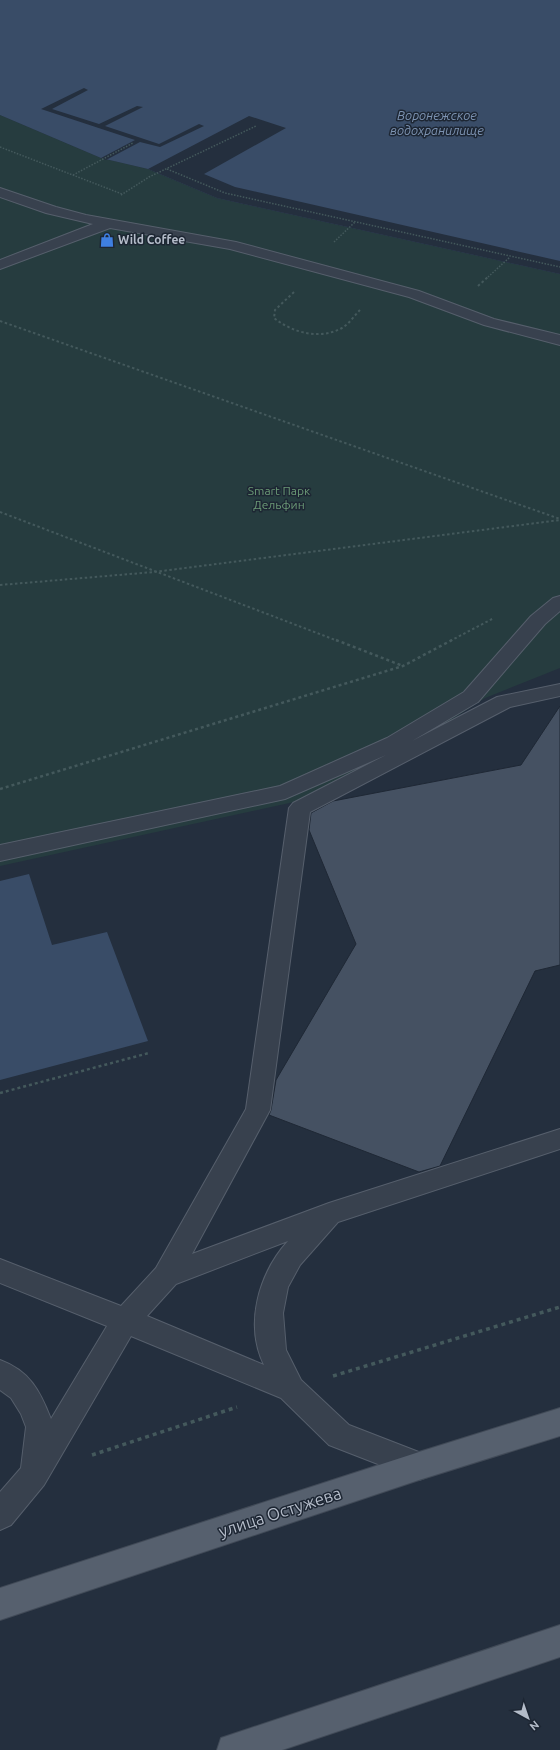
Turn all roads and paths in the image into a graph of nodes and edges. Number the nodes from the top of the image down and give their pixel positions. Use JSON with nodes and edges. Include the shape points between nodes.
{"nodes":[{"id":1,"x":256,"y":126,"type":"dead end"},
{"id":2,"x":134,"y":143,"type":"dead end"},
{"id":3,"x":0,"y":147,"type":"edge"},
{"id":4,"x":167,"y":169,"type":"junction"},
{"id":5,"x":72,"y":175,"type":"junction"},
{"id":6,"x":149,"y":177,"type":"dead end"},
{"id":7,"x":0,"y":192,"type":"edge"},
{"id":8,"x":123,"y":194,"type":"dead end"},
{"id":9,"x":109,"y":223,"type":"junction"},
{"id":10,"x":510,"y":257,"type":"junction"},
{"id":11,"x":0,"y":266,"type":"edge"},
{"id":12,"x":310,"y":266,"type":"junction"},
{"id":13,"x":560,"y":267,"type":"edge"},
{"id":14,"x":399,"y":290,"type":"junction"},
{"id":15,"x":453,"y":308,"type":"junction"},
{"id":16,"x":0,"y":321,"type":"edge"},
{"id":17,"x":560,"y":340,"type":"edge"},
{"id":18,"x":0,"y":512,"type":"edge"},
{"id":19,"x":560,"y":520,"type":"edge"},
{"id":20,"x":154,"y":572,"type":"junction"},
{"id":21,"x":0,"y":585,"type":"edge"},
{"id":22,"x":560,"y":602,"type":"edge"},
{"id":23,"x":499,"y":615,"type":"dead end"},
{"id":24,"x":403,"y":666,"type":"junction"},
{"id":25,"x":560,"y":690,"type":"edge"},
{"id":26,"x":0,"y":789,"type":"edge"},
{"id":27,"x":0,"y":852,"type":"edge"},
{"id":28,"x":149,"y":1053,"type":"dead end"},
{"id":29,"x":0,"y":1093,"type":"edge"},
{"id":30,"x":560,"y":1139,"type":"edge"},
{"id":31,"x":329,"y":1214,"type":"junction"},
{"id":32,"x":0,"y":1271,"type":"edge"},
{"id":33,"x":166,"y":1276,"type":"junction"},
{"id":34,"x":125,"y":1321,"type":"junction"},
{"id":35,"x":0,"y":1373,"type":"edge"},
{"id":36,"x":291,"y":1389,"type":"junction"},
{"id":37,"x":560,"y":1422,"type":"edge"},
{"id":38,"x":419,"y":1466,"type":"junction"},
{"id":39,"x":34,"y":1475,"type":"junction"},
{"id":40,"x":0,"y":1515,"type":"edge"},
{"id":41,"x":0,"y":1604,"type":"edge"},
{"id":42,"x":560,"y":1641,"type":"edge"},
{"id":43,"x":233,"y":1750,"type":"edge"}],
"edges":[{"from":1,"to":4,"type":"path"},
{"from":2,"to":5,"type":"path"},
{"from":3,"to":5,"type":"path"},
{"from":4,"to":6,"type":"path"},
{"from":4,"to":10,"type":"path","via":[[225,193]]},
{"from":5,"to":8,"type":"path"},
{"from":7,"to":9,"type":"lane","via":[[52,210]]},
{"from":9,"to":11,"type":"lane"},
{"from":9,"to":12,"type":"lane","via":[[231,245]]},
{"from":10,"to":13,"type":"path"},
{"from":10,"to":15,"type":"path"},
{"from":12,"to":14,"type":"lane"},
{"from":12,"to":14,"type":"path","via":[[309,278],[275,310],[274,318],[283,326],[299,332],[318,334],[343,327],[374,296]]},
{"from":14,"to":15,"type":"lane"},
{"from":15,"to":17,"type":"lane","via":[[490,322]]},
{"from":16,"to":19,"type":"path"},
{"from":18,"to":20,"type":"path"},
{"from":19,"to":20,"type":"path"},
{"from":20,"to":21,"type":"path"},
{"from":20,"to":24,"type":"path"},
{"from":22,"to":27,"type":"lane","via":[[538,620],[471,697],[387,746],[285,792]]},
{"from":23,"to":24,"type":"path"},
{"from":24,"to":26,"type":"path"},
{"from":25,"to":33,"type":"lane","via":[[504,702],[300,808],[258,1110]]},
{"from":28,"to":29,"type":"path"},
{"from":30,"to":31,"type":"lane"},
{"from":31,"to":33,"type":"lane"},
{"from":31,"to":36,"type":"lane","via":[[291,1257],[275,1284],[269,1313],[272,1350]]},
{"from":32,"to":34,"type":"lane"},
{"from":33,"to":34,"type":"lane"},
{"from":34,"to":36,"type":"lane"},
{"from":34,"to":39,"type":"lane"},
{"from":35,"to":39,"type":"lane","via":[[21,1389],[40,1427]]},
{"from":36,"to":38,"type":"lane","via":[[339,1435]]},
{"from":37,"to":38,"type":"main road","name":"улица Остужева"},
{"from":38,"to":41,"type":"main road","name":"улица Остужева"},
{"from":39,"to":40,"type":"lane"},
{"from":42,"to":43,"type":"main road"}]}
